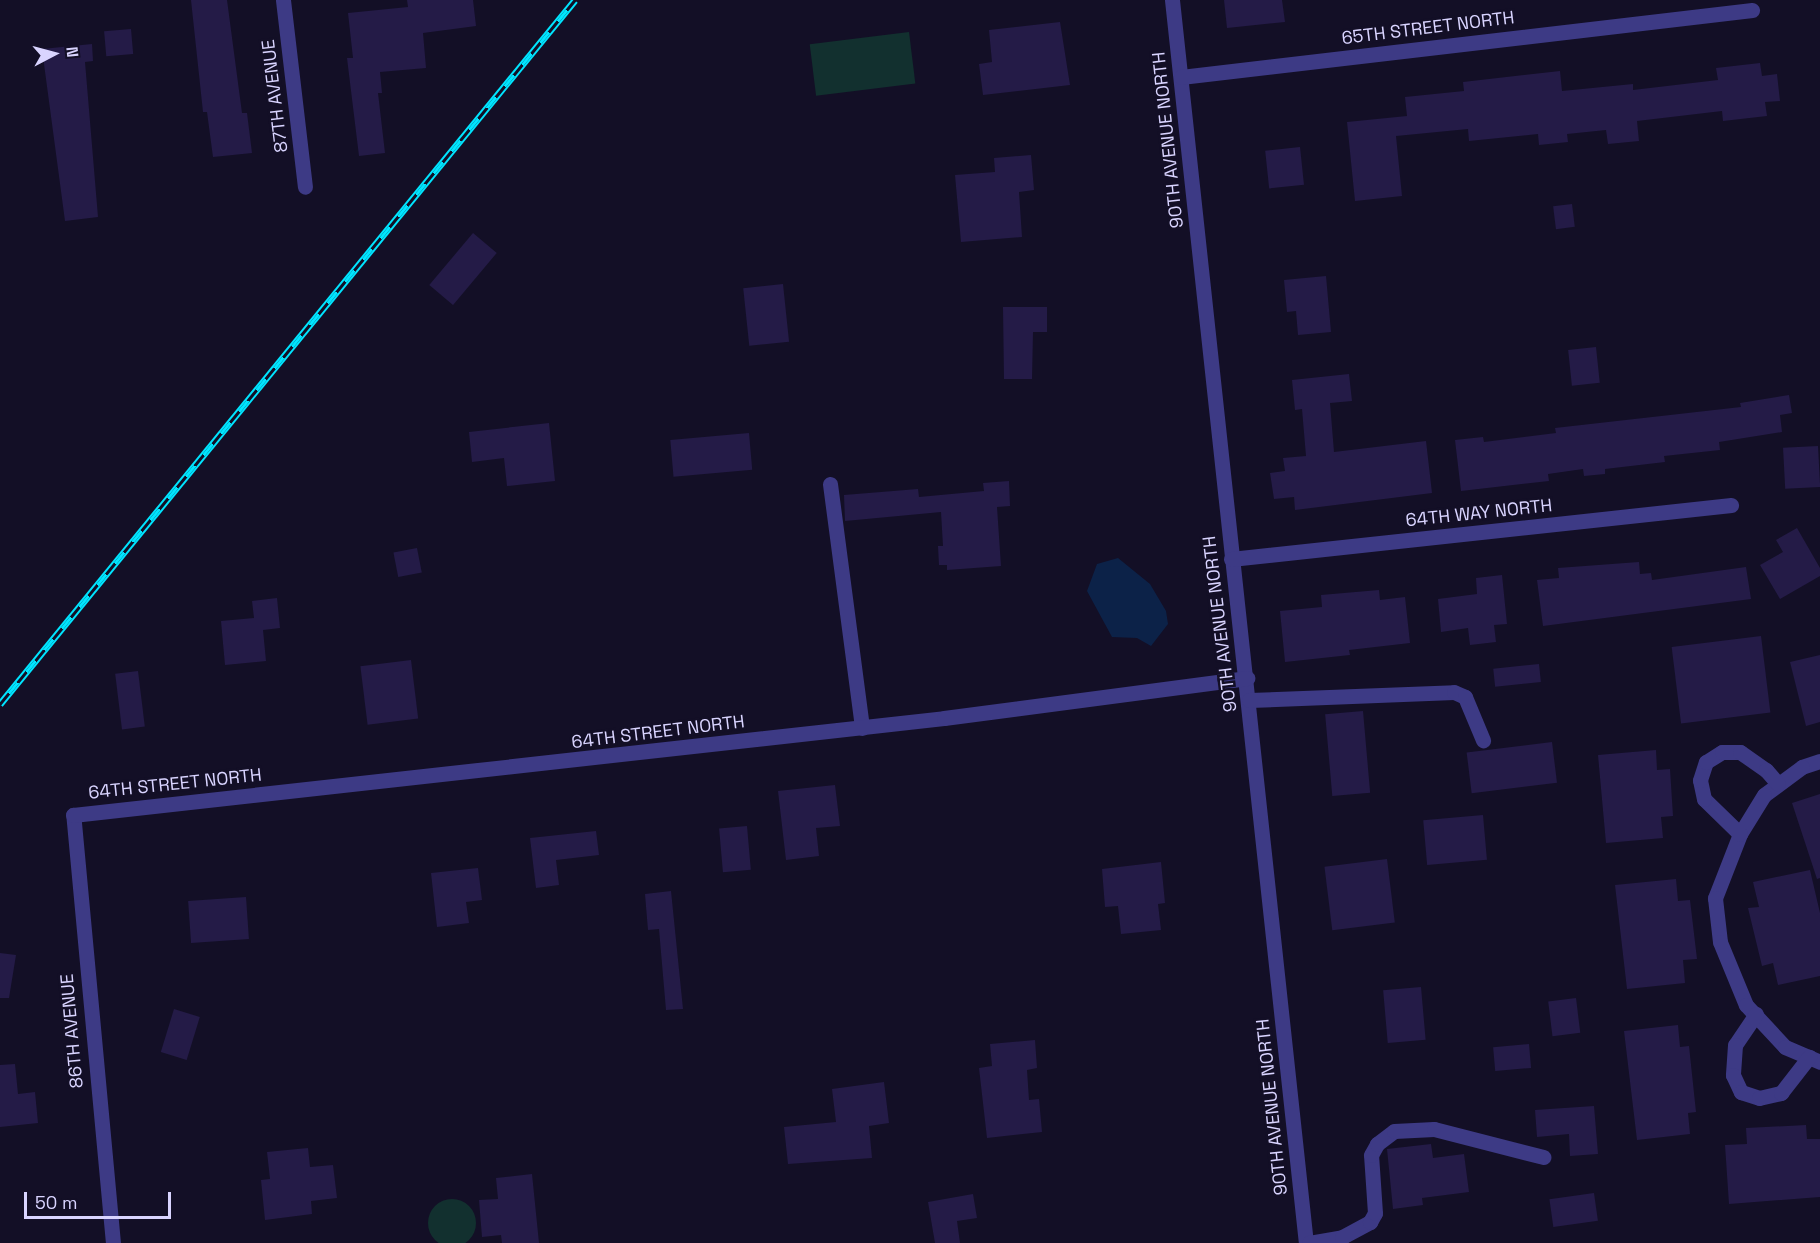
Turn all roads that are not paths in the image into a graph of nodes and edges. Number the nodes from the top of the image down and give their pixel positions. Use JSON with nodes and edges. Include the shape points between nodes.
{"nodes":[{"id":1,"x":284,"y":0,"type":"edge"},
{"id":2,"x":1172,"y":0,"type":"edge"},
{"id":3,"x":1752,"y":10,"type":"dead end"},
{"id":4,"x":1181,"y":78,"type":"junction"},
{"id":5,"x":305,"y":187,"type":"dead end"},
{"id":6,"x":830,"y":484,"type":"dead end"},
{"id":7,"x":1731,"y":506,"type":"dead end"},
{"id":8,"x":1231,"y":559,"type":"junction"},
{"id":9,"x":1247,"y":678,"type":"junction"},
{"id":10,"x":1249,"y":700,"type":"junction"},
{"id":11,"x":862,"y":728,"type":"junction"},
{"id":12,"x":1483,"y":740,"type":"dead end"},
{"id":13,"x":1820,"y":761,"type":"edge"},
{"id":14,"x":1779,"y":784,"type":"junction"},
{"id":15,"x":74,"y":815,"type":"joint"},
{"id":16,"x":1740,"y":834,"type":"junction"},
{"id":17,"x":1756,"y":1014,"type":"junction"},
{"id":18,"x":1815,"y":1059,"type":"edge"},
{"id":19,"x":1543,"y":1157,"type":"dead end"},
{"id":20,"x":113,"y":1243,"type":"edge"},
{"id":21,"x":1308,"y":1243,"type":"edge"}],
"edges":[{"from":1,"to":5,"type":"street","name":"87TH AVENUE"},
{"from":2,"to":4,"type":"street","name":"90TH AVENUE NORTH"},
{"from":3,"to":4,"type":"street","name":"65TH STREET NORTH"},
{"from":4,"to":8,"type":"street","name":"90TH AVENUE NORTH"},
{"from":6,"to":11,"type":"street"},
{"from":7,"to":8,"type":"street","name":"64TH WAY NORTH"},
{"from":8,"to":9,"type":"street","name":"90TH AVENUE NORTH"},
{"from":9,"to":10,"type":"street","name":"90TH AVENUE NORTH"},
{"from":9,"to":11,"type":"street","name":"64TH STREET NORTH"},
{"from":10,"to":12,"type":"street","via":[[1454,693],[1465,697]]},
{"from":10,"to":21,"type":"street","name":"90TH AVENUE NORTH"},
{"from":11,"to":15,"type":"street","name":"64TH STREET NORTH"},
{"from":13,"to":14,"type":"street","via":[[1802,767]]},
{"from":14,"to":16,"type":"street","via":[[1764,795]]},
{"from":14,"to":16,"type":"street","via":[[1740,752],[1722,752],[1706,762],[1700,780],[1704,799]]},
{"from":15,"to":20,"type":"street","name":"86TH AVENUE"},
{"from":16,"to":17,"type":"street","via":[[1715,898],[1720,942],[1746,1005]]},
{"from":17,"to":18,"type":"street","via":[[1785,1047]]},
{"from":17,"to":18,"type":"street","via":[[1735,1045],[1733,1075],[1741,1092],[1759,1098],[1780,1093]]},
{"from":19,"to":21,"type":"street","via":[[1434,1129],[1394,1131],[1377,1144],[1371,1155],[1374,1213],[1370,1222],[1342,1237]]}]}
